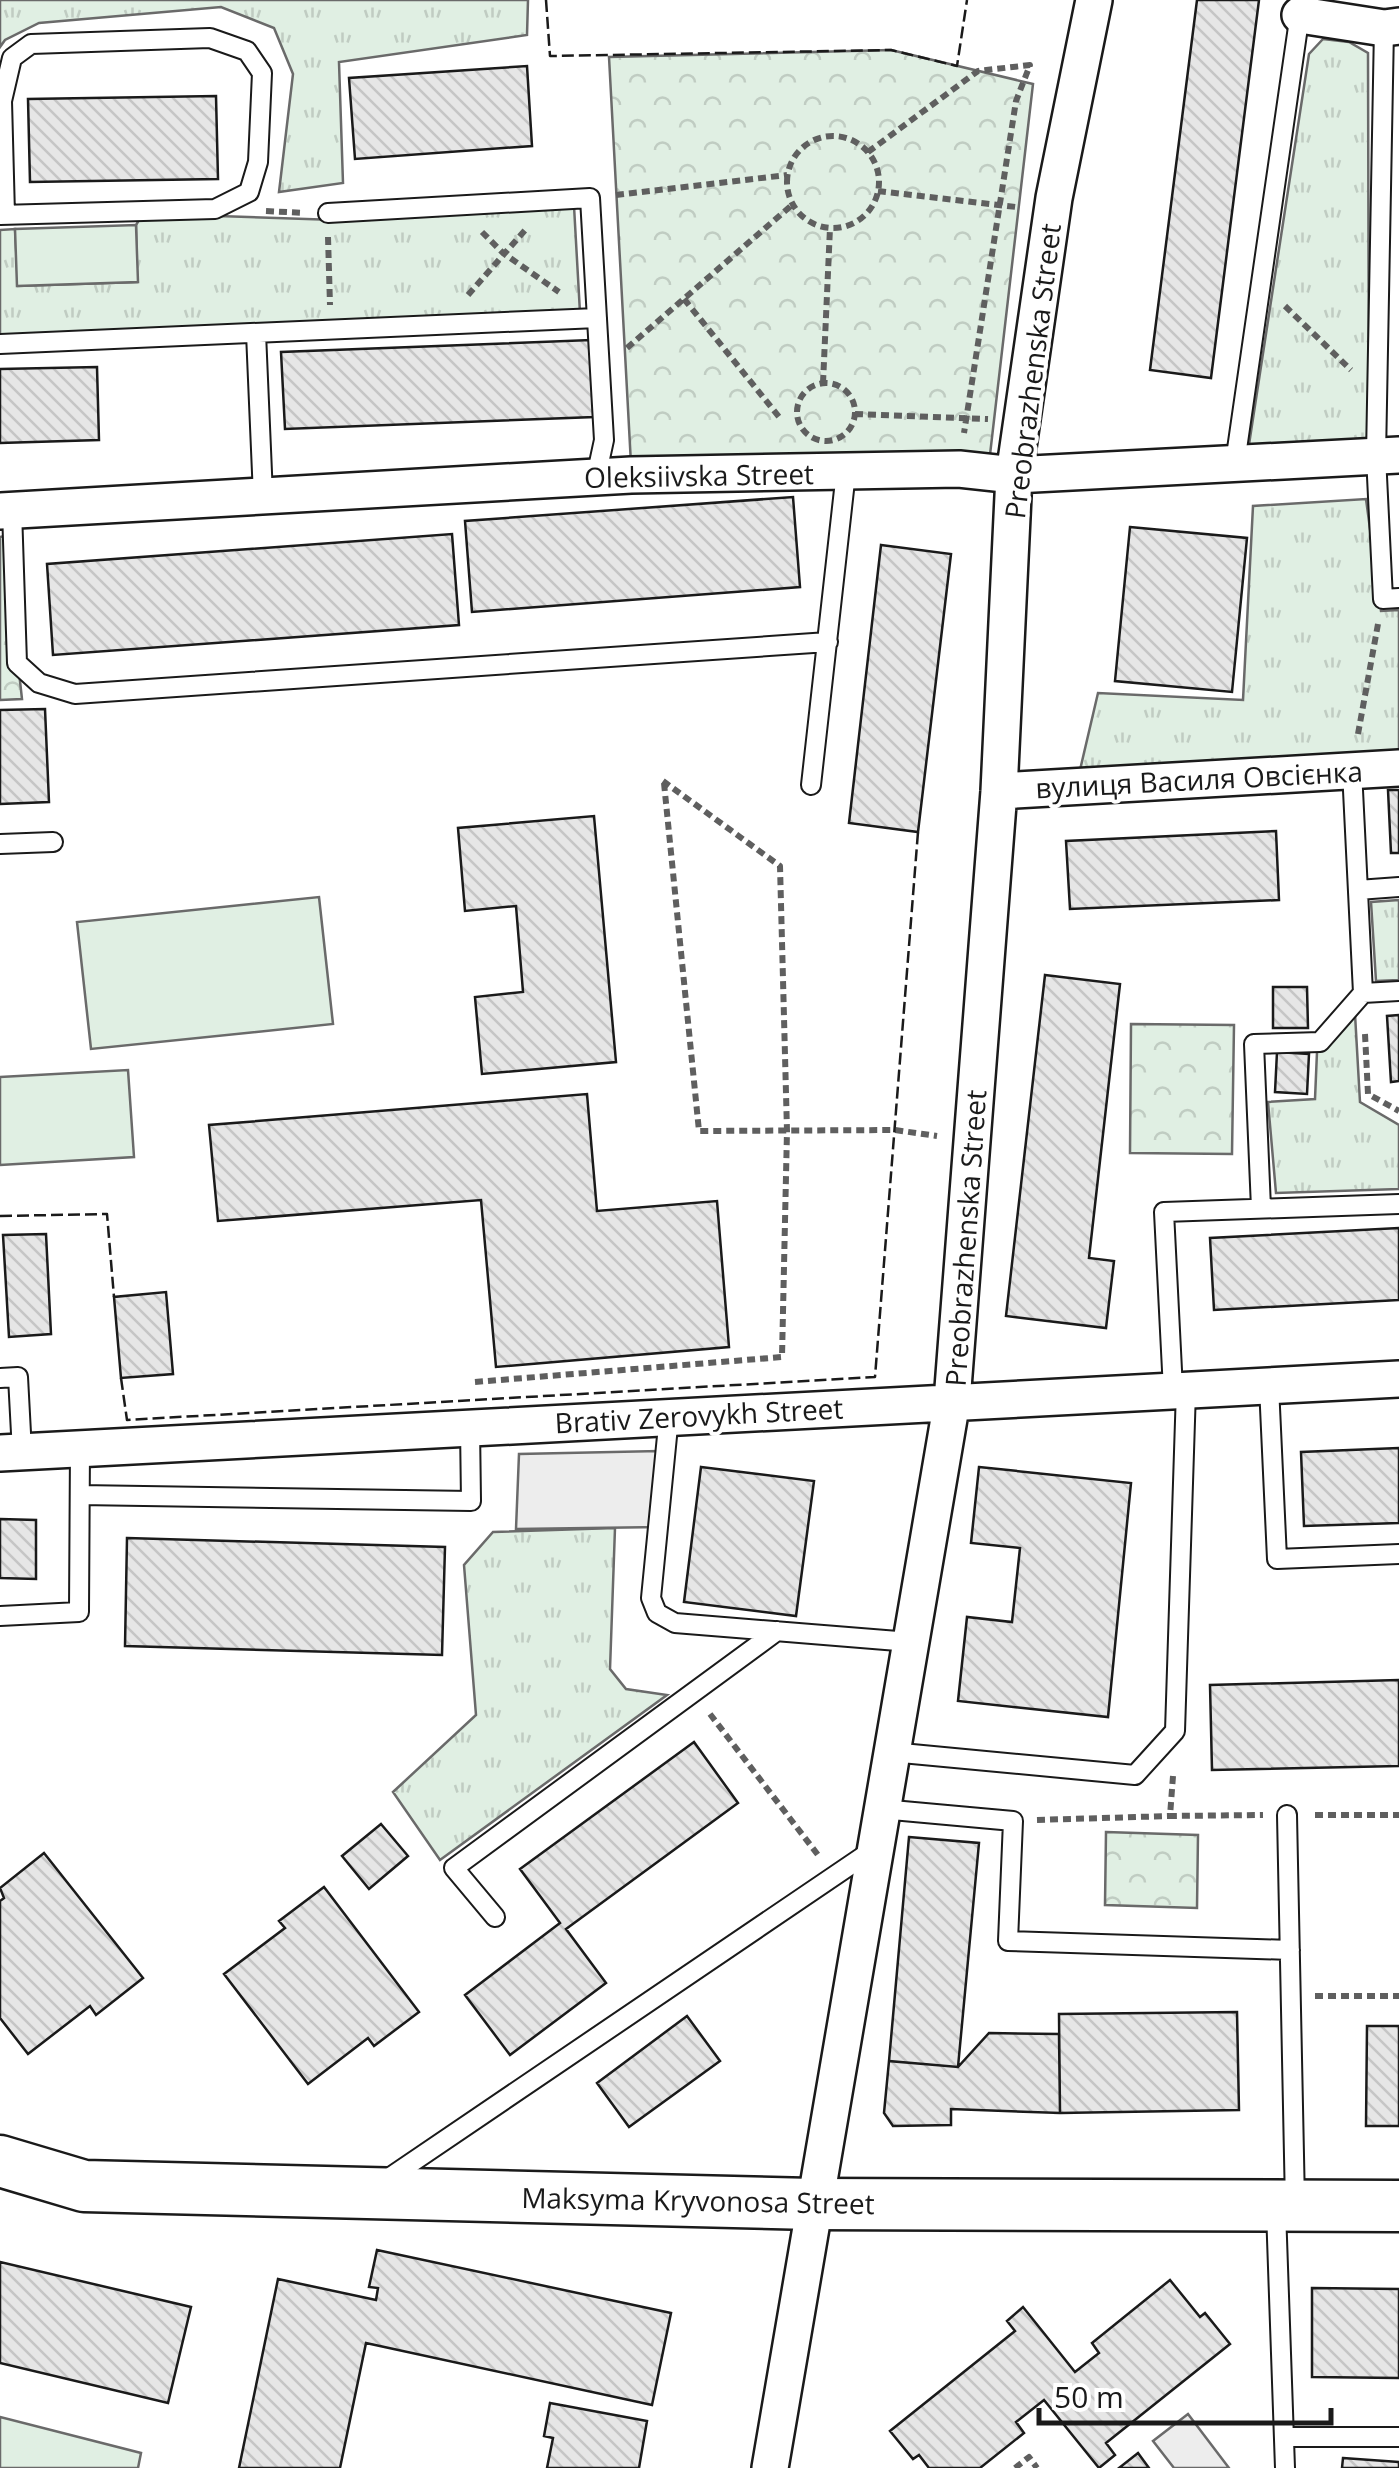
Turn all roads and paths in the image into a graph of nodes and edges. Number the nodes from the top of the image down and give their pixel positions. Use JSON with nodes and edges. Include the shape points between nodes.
{"nodes":[{"id":1,"x":1094,"y":0,"type":"edge"},
{"id":2,"x":1300,"y":7,"type":"edge"},
{"id":3,"x":1392,"y":27,"type":"edge"},
{"id":4,"x":868,"y":152,"type":"junction"},
{"id":5,"x":786,"y":176,"type":"junction"},
{"id":6,"x":878,"y":190,"type":"junction"},
{"id":7,"x":590,"y":198,"type":"junction"},
{"id":8,"x":554,"y":200,"type":"junction"},
{"id":9,"x":792,"y":204,"type":"junction"},
{"id":10,"x":455,"y":206,"type":"junction"},
{"id":11,"x":999,"y":206,"type":"junction"},
{"id":12,"x":328,"y":214,"type":"joint"},
{"id":13,"x":2,"y":215,"type":"edge"},
{"id":14,"x":830,"y":228,"type":"junction"},
{"id":15,"x":503,"y":253,"type":"junction"},
{"id":16,"x":1261,"y":283,"type":"junction"},
{"id":17,"x":684,"y":299,"type":"junction"},
{"id":18,"x":597,"y":318,"type":"junction"},
{"id":19,"x":443,"y":324,"type":"junction"},
{"id":20,"x":330,"y":329,"type":"junction"},
{"id":21,"x":256,"y":332,"type":"junction"},
{"id":22,"x":0,"y":344,"type":"edge"},
{"id":23,"x":601,"y":371,"type":"junction"},
{"id":24,"x":823,"y":383,"type":"junction"},
{"id":25,"x":1377,"y":396,"type":"junction"},
{"id":26,"x":855,"y":414,"type":"junction"},
{"id":27,"x":780,"y":418,"type":"dead end"},
{"id":28,"x":994,"y":418,"type":"dead end"},
{"id":29,"x":966,"y":420,"type":"junction"},
{"id":30,"x":1387,"y":456,"type":"edge"},
{"id":31,"x":1236,"y":463,"type":"junction"},
{"id":32,"x":959,"y":469,"type":"junction"},
{"id":33,"x":846,"y":472,"type":"junction"},
{"id":34,"x":1014,"y":475,"type":"junction"},
{"id":35,"x":596,"y":477,"type":"junction"},
{"id":36,"x":263,"y":496,"type":"junction"},
{"id":37,"x":6,"y":510,"type":"edge"},
{"id":38,"x":1391,"y":599,"type":"edge"},
{"id":39,"x":828,"y":642,"type":"junction"},
{"id":40,"x":1399,"y":768,"type":"edge"},
{"id":41,"x":1352,"y":770,"type":"junction"},
{"id":42,"x":811,"y":785,"type":"dead end"},
{"id":43,"x":1000,"y":791,"type":"junction"},
{"id":44,"x":53,"y":842,"type":"dead end"},
{"id":45,"x":0,"y":844,"type":"edge"},
{"id":46,"x":1399,"y":887,"type":"edge"},
{"id":47,"x":1358,"y":890,"type":"junction"},
{"id":48,"x":1399,"y":991,"type":"edge"},
{"id":49,"x":1363,"y":993,"type":"junction"},
{"id":50,"x":1399,"y":1111,"type":"edge"},
{"id":51,"x":787,"y":1130,"type":"junction"},
{"id":52,"x":938,"y":1136,"type":"dead end"},
{"id":53,"x":1399,"y":1204,"type":"edge"},
{"id":54,"x":1261,"y":1208,"type":"junction"},
{"id":55,"x":0,"y":1378,"type":"edge"},
{"id":56,"x":1399,"y":1379,"type":"edge"},
{"id":57,"x":475,"y":1382,"type":"dead end"},
{"id":58,"x":1269,"y":1386,"type":"junction"},
{"id":59,"x":1180,"y":1390,"type":"junction"},
{"id":60,"x":952,"y":1402,"type":"junction"},
{"id":61,"x":669,"y":1416,"type":"junction"},
{"id":62,"x":470,"y":1427,"type":"junction"},
{"id":63,"x":80,"y":1448,"type":"junction"},
{"id":64,"x":11,"y":1452,"type":"edge"},
{"id":65,"x":80,"y":1495,"type":"junction"},
{"id":66,"x":1399,"y":1554,"type":"edge"},
{"id":67,"x":0,"y":1616,"type":"edge"},
{"id":68,"x":777,"y":1631,"type":"junction"},
{"id":69,"x":910,"y":1642,"type":"junction"},
{"id":70,"x":694,"y":1692,"type":"junction"},
{"id":71,"x":1176,"y":1731,"type":"junction"},
{"id":72,"x":891,"y":1752,"type":"junction"},
{"id":73,"x":881,"y":1809,"type":"junction"},
{"id":74,"x":1399,"y":1814,"type":"edge"},
{"id":75,"x":1286,"y":1815,"type":"junction"},
{"id":76,"x":1170,"y":1816,"type":"junction"},
{"id":77,"x":1013,"y":1821,"type":"junction"},
{"id":78,"x":874,"y":1849,"type":"junction"},
{"id":79,"x":834,"y":1876,"type":"junction"},
{"id":80,"x":495,"y":1918,"type":"dead end"},
{"id":81,"x":1290,"y":1950,"type":"junction"},
{"id":82,"x":1291,"y":1996,"type":"junction"},
{"id":83,"x":1399,"y":1996,"type":"edge"},
{"id":84,"x":0,"y":2161,"type":"edge"},
{"id":85,"x":366,"y":2193,"type":"junction"},
{"id":86,"x":812,"y":2204,"type":"junction"},
{"id":87,"x":1285,"y":2205,"type":"junction"},
{"id":88,"x":1399,"y":2206,"type":"edge"},
{"id":89,"x":1399,"y":2437,"type":"edge"},
{"id":90,"x":1284,"y":2438,"type":"junction"},
{"id":91,"x":770,"y":2468,"type":"edge"},
{"id":92,"x":1015,"y":2468,"type":"edge"},
{"id":93,"x":1038,"y":2468,"type":"edge"},
{"id":94,"x":1285,"y":2468,"type":"edge"}],
"edges":[{"from":1,"to":34,"type":"street","name":"Preobrazhenska Street","via":[[1054,198]]},
{"from":2,"to":3,"type":"street"},
{"from":2,"to":16,"type":"lane"},
{"from":3,"to":25,"type":"lane"},
{"from":4,"to":5,"type":"path","via":[[842,137],[812,140]]},
{"from":4,"to":6,"type":"path"},
{"from":4,"to":11,"type":"path","via":[[978,71],[1030,65],[1016,101]]},
{"from":5,"to":7,"type":"path"},
{"from":5,"to":9,"type":"path"},
{"from":6,"to":11,"type":"path"},
{"from":6,"to":14,"type":"path","via":[[860,220]]},
{"from":7,"to":8,"type":"lane"},
{"from":7,"to":18,"type":"lane"},
{"from":8,"to":10,"type":"lane"},
{"from":8,"to":15,"type":"path"},
{"from":9,"to":14,"type":"path","via":[[801,216]]},
{"from":9,"to":17,"type":"path"},
{"from":10,"to":12,"type":"lane"},
{"from":10,"to":15,"type":"path"},
{"from":11,"to":29,"type":"path"},
{"from":12,"to":20,"type":"path"},
{"from":13,"to":13,"type":"lane","via":[[215,209],[249,192],[258,162],[262,73],[246,51],[210,38],[30,44],[12,58],[2,101]]},
{"from":14,"to":24,"type":"path"},
{"from":15,"to":18,"type":"path"},
{"from":15,"to":19,"type":"path"},
{"from":16,"to":25,"type":"path"},
{"from":16,"to":31,"type":"lane"},
{"from":17,"to":23,"type":"path"},
{"from":17,"to":27,"type":"path"},
{"from":18,"to":19,"type":"lane"},
{"from":18,"to":23,"type":"lane"},
{"from":19,"to":20,"type":"lane"},
{"from":20,"to":21,"type":"lane"},
{"from":21,"to":22,"type":"lane"},
{"from":21,"to":36,"type":"lane"},
{"from":23,"to":35,"type":"lane","via":[[604,440]]},
{"from":24,"to":26,"type":"path","via":[[842,388]]},
{"from":24,"to":26,"type":"path","via":[[800,400],[797,419],[807,434],[833,441],[848,431]]},
{"from":25,"to":30,"type":"lane"},
{"from":26,"to":29,"type":"path"},
{"from":28,"to":29,"type":"path"},
{"from":29,"to":32,"type":"path"},
{"from":30,"to":31,"type":"street","name":"Oleksiivska Street"},
{"from":30,"to":38,"type":"lane"},
{"from":31,"to":34,"type":"street","name":"Oleksiivska Street"},
{"from":32,"to":33,"type":"street","name":"Oleksiivska Street"},
{"from":32,"to":34,"type":"street","name":"Oleksiivska Street"},
{"from":33,"to":35,"type":"street","name":"Oleksiivska Street"},
{"from":33,"to":39,"type":"lane"},
{"from":34,"to":43,"type":"street","name":"Preobrazhenska Street"},
{"from":35,"to":36,"type":"street","name":"Oleksiivska Street"},
{"from":36,"to":37,"type":"street","name":"Oleksiivska Street"},
{"from":37,"to":39,"type":"lane","via":[[17,662],[39,683],[75,694]]},
{"from":38,"to":41,"type":"path"},
{"from":39,"to":42,"type":"lane"},
{"from":40,"to":41,"type":"street","name":"вулиця Василя Овсієнка"},
{"from":41,"to":43,"type":"street","name":"вулиця Василя Овсієнка"},
{"from":41,"to":47,"type":"lane"},
{"from":43,"to":60,"type":"street","name":"Preobrazhenska Street"},
{"from":44,"to":45,"type":"lane"},
{"from":46,"to":47,"type":"lane"},
{"from":47,"to":49,"type":"lane"},
{"from":48,"to":49,"type":"lane"},
{"from":49,"to":50,"type":"path","via":[[1368,1094]]},
{"from":49,"to":54,"type":"lane","via":[[1320,1042],[1254,1044]]},
{"from":51,"to":51,"type":"path","via":[[699,1131],[664,781],[780,866]]},
{"from":51,"to":52,"type":"path"},
{"from":51,"to":57,"type":"path","via":[[782,1357]]},
{"from":53,"to":54,"type":"lane"},
{"from":54,"to":59,"type":"lane","via":[[1164,1212]]},
{"from":55,"to":64,"type":"lane","via":[[18,1377]]},
{"from":56,"to":58,"type":"street","name":"Brativ Zerovykh Street"},
{"from":58,"to":59,"type":"street","name":"Brativ Zerovykh Street"},
{"from":58,"to":66,"type":"lane","via":[[1276,1559]]},
{"from":59,"to":60,"type":"street","name":"Brativ Zerovykh Street"},
{"from":59,"to":71,"type":"lane"},
{"from":60,"to":61,"type":"street","name":"Brativ Zerovykh Street"},
{"from":60,"to":69,"type":"street","name":"Preobrazhenska Street"},
{"from":61,"to":62,"type":"street","name":"Brativ Zerovykh Street"},
{"from":61,"to":68,"type":"lane","via":[[651,1598],[657,1613],[676,1622]]},
{"from":62,"to":63,"type":"street","name":"Brativ Zerovykh Street"},
{"from":62,"to":65,"type":"lane","via":[[471,1501]]},
{"from":63,"to":64,"type":"street","name":"Brativ Zerovykh Street"},
{"from":63,"to":65,"type":"lane"},
{"from":65,"to":67,"type":"lane","via":[[78,1612]]},
{"from":68,"to":69,"type":"lane"},
{"from":68,"to":70,"type":"lane"},
{"from":69,"to":72,"type":"street","name":"Preobrazhenska Street"},
{"from":70,"to":79,"type":"path"},
{"from":70,"to":80,"type":"lane","via":[[454,1868]]},
{"from":71,"to":72,"type":"lane","via":[[1136,1776]]},
{"from":71,"to":76,"type":"path"},
{"from":72,"to":73,"type":"street","name":"Preobrazhenska Street"},
{"from":73,"to":77,"type":"lane"},
{"from":73,"to":78,"type":"street","name":"Preobrazhenska Street"},
{"from":74,"to":75,"type":"path"},
{"from":75,"to":76,"type":"path"},
{"from":75,"to":81,"type":"lane"},
{"from":76,"to":77,"type":"path"},
{"from":77,"to":81,"type":"lane","via":[[1008,1941]]},
{"from":78,"to":79,"type":"lane"},
{"from":78,"to":86,"type":"street","name":"Preobrazhenska Street"},
{"from":79,"to":85,"type":"lane"},
{"from":81,"to":82,"type":"lane"},
{"from":82,"to":83,"type":"path"},
{"from":82,"to":87,"type":"lane"},
{"from":84,"to":85,"type":"street","name":"Maksyma Kryvonosa Street","via":[[84,2186]]},
{"from":85,"to":86,"type":"street","name":"Maksyma Kryvonosa Street"},
{"from":86,"to":87,"type":"street","name":"Maksyma Kryvonosa Street"},
{"from":86,"to":91,"type":"street","name":"Preobrazhenska Street"},
{"from":87,"to":88,"type":"street","name":"Maksyma Kryvonosa Street"},
{"from":87,"to":90,"type":"lane"},
{"from":89,"to":90,"type":"lane"},
{"from":90,"to":94,"type":"lane"},
{"from":92,"to":93,"type":"path","via":[[1028,2457]]}]}
